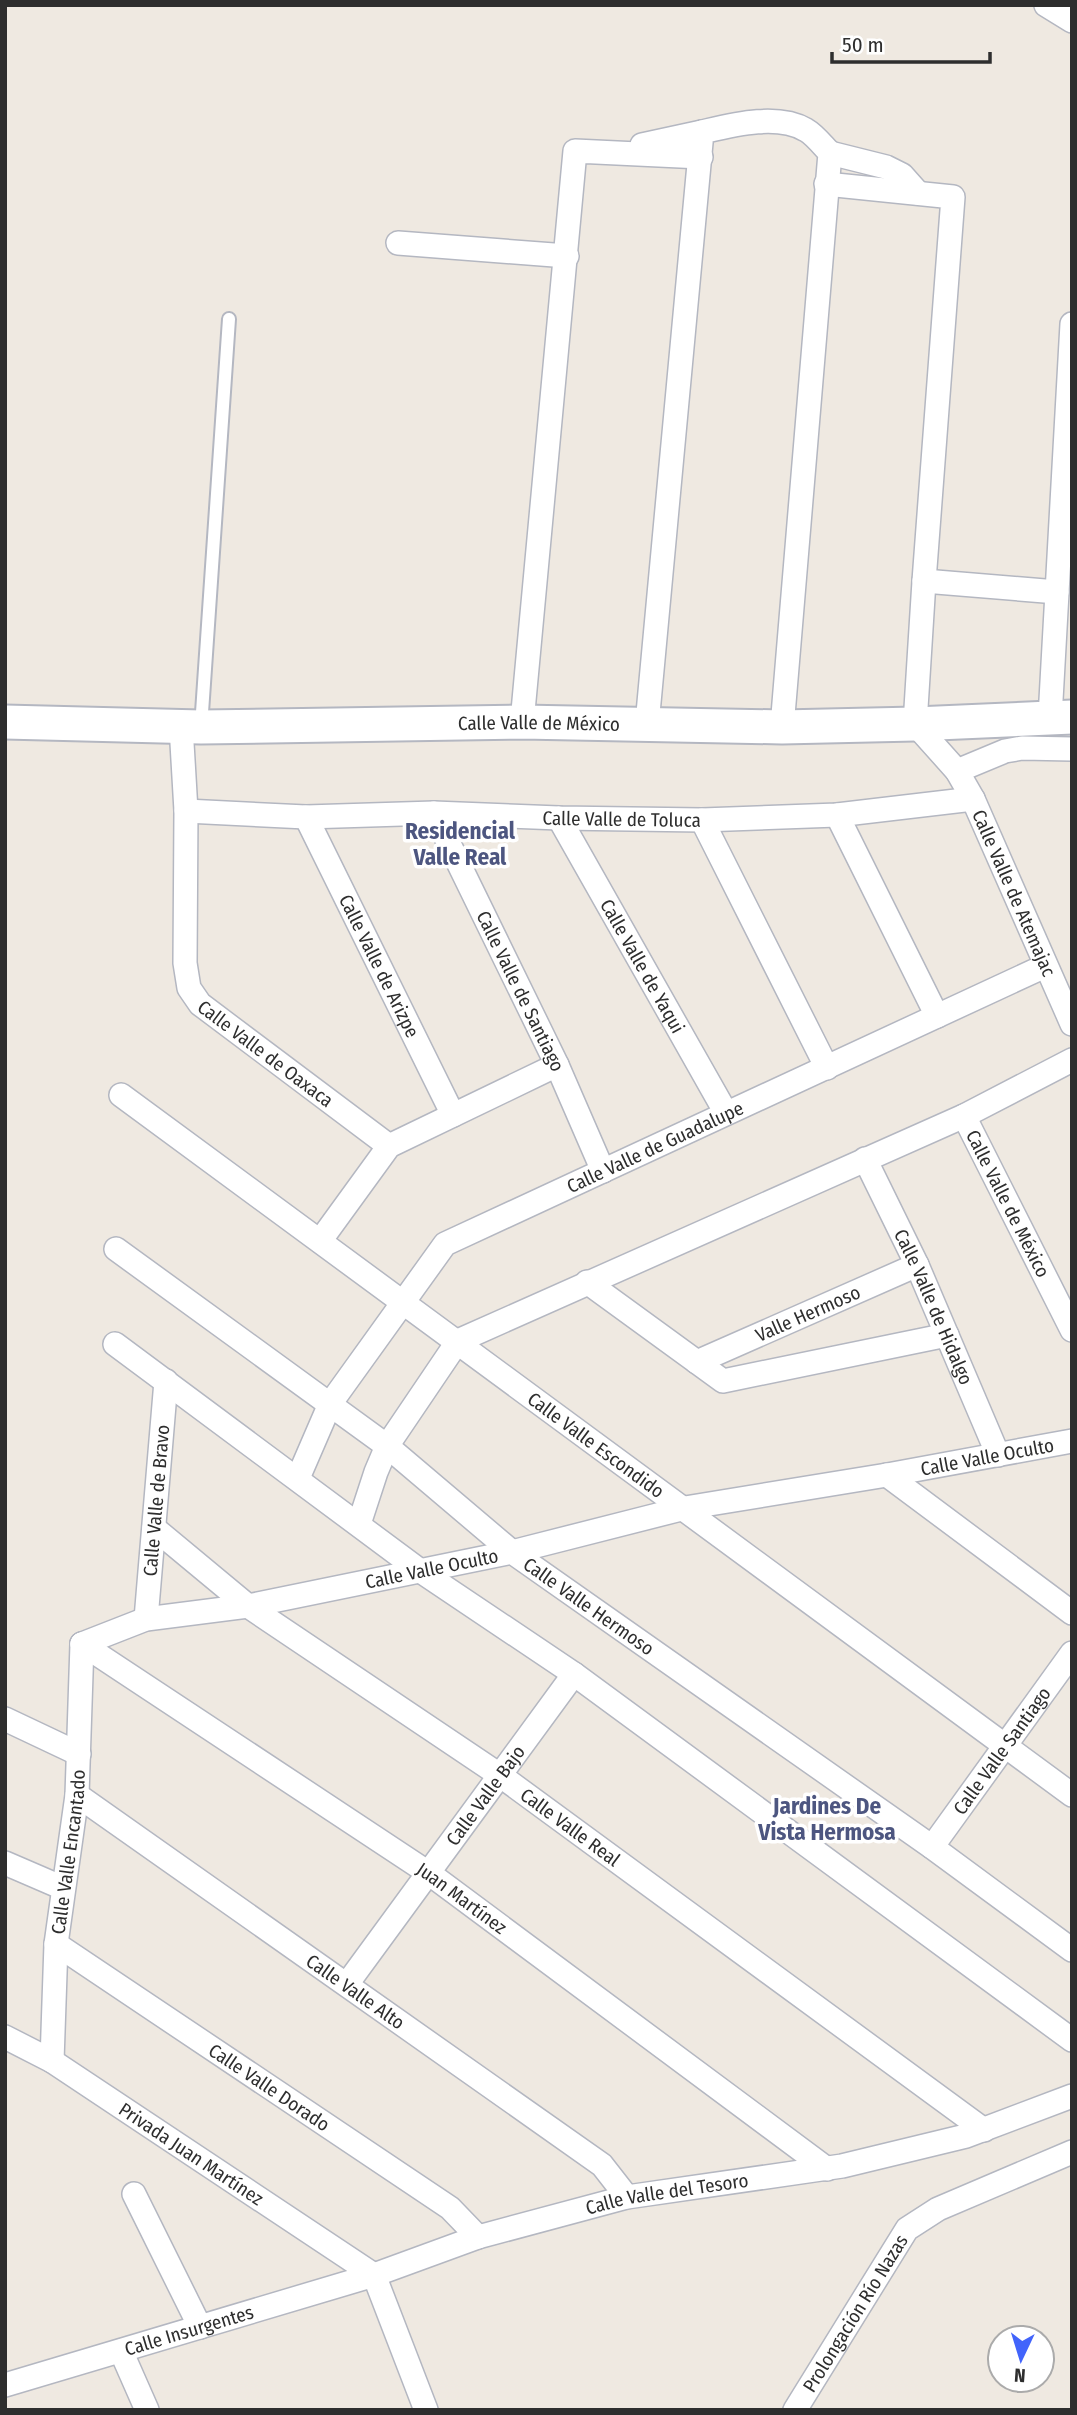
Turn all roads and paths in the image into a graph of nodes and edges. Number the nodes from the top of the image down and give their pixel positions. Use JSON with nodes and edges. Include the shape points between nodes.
{"nodes":[{"id":1,"x":1046,"y":5,"type":"edge"},
{"id":2,"x":1072,"y":21,"type":"edge"},
{"id":3,"x":702,"y":132,"type":"junction"},
{"id":4,"x":611,"y":152,"type":"junction"},
{"id":5,"x":830,"y":153,"type":"junction"},
{"id":6,"x":701,"y":157,"type":"junction"},
{"id":7,"x":826,"y":184,"type":"junction"},
{"id":8,"x":918,"y":193,"type":"junction"},
{"id":9,"x":398,"y":243,"type":"dead end"},
{"id":10,"x":567,"y":256,"type":"junction"},
{"id":11,"x":229,"y":319,"type":"dead end"},
{"id":12,"x":1072,"y":324,"type":"edge"},
{"id":13,"x":924,"y":581,"type":"junction"},
{"id":14,"x":1057,"y":592,"type":"junction"},
{"id":15,"x":1061,"y":718,"type":"edge"},
{"id":16,"x":5,"y":722,"type":"edge"},
{"id":17,"x":522,"y":722,"type":"junction"},
{"id":18,"x":647,"y":724,"type":"junction"},
{"id":19,"x":915,"y":724,"type":"junction"},
{"id":20,"x":191,"y":726,"type":"junction"},
{"id":21,"x":782,"y":727,"type":"junction"},
{"id":22,"x":1072,"y":749,"type":"edge"},
{"id":23,"x":957,"y":771,"type":"junction"},
{"id":24,"x":973,"y":799,"type":"junction"},
{"id":25,"x":186,"y":811,"type":"junction"},
{"id":26,"x":434,"y":813,"type":"junction"},
{"id":27,"x":836,"y":815,"type":"junction"},
{"id":28,"x":306,"y":817,"type":"junction"},
{"id":29,"x":559,"y":818,"type":"junction"},
{"id":30,"x":702,"y":820,"type":"junction"},
{"id":31,"x":1045,"y":966,"type":"junction"},
{"id":32,"x":937,"y":1016,"type":"junction"},
{"id":33,"x":1072,"y":1024,"type":"edge"},
{"id":34,"x":1072,"y":1060,"type":"edge"},
{"id":35,"x":557,"y":1065,"type":"junction"},
{"id":36,"x":827,"y":1068,"type":"junction"},
{"id":37,"x":121,"y":1095,"type":"dead end"},
{"id":38,"x":726,"y":1113,"type":"junction"},
{"id":39,"x":453,"y":1115,"type":"junction"},
{"id":40,"x":964,"y":1116,"type":"junction"},
{"id":41,"x":389,"y":1146,"type":"junction"},
{"id":42,"x":865,"y":1159,"type":"junction"},
{"id":43,"x":603,"y":1171,"type":"junction"},
{"id":44,"x":320,"y":1241,"type":"junction"},
{"id":45,"x":116,"y":1249,"type":"dead end"},
{"id":46,"x":917,"y":1265,"type":"junction"},
{"id":47,"x":587,"y":1282,"type":"junction"},
{"id":48,"x":403,"y":1303,"type":"junction"},
{"id":49,"x":1072,"y":1330,"type":"edge"},
{"id":50,"x":947,"y":1335,"type":"junction"},
{"id":51,"x":458,"y":1341,"type":"junction"},
{"id":52,"x":115,"y":1344,"type":"dead end"},
{"id":53,"x":698,"y":1362,"type":"junction"},
{"id":54,"x":166,"y":1381,"type":"junction"},
{"id":55,"x":330,"y":1404,"type":"junction"},
{"id":56,"x":1072,"y":1441,"type":"edge"},
{"id":57,"x":387,"y":1446,"type":"junction"},
{"id":58,"x":998,"y":1455,"type":"junction"},
{"id":59,"x":887,"y":1475,"type":"junction"},
{"id":60,"x":298,"y":1478,"type":"junction"},
{"id":61,"x":685,"y":1508,"type":"junction"},
{"id":62,"x":359,"y":1524,"type":"junction"},
{"id":63,"x":154,"y":1528,"type":"junction"},
{"id":64,"x":512,"y":1552,"type":"junction"},
{"id":65,"x":419,"y":1570,"type":"junction"},
{"id":66,"x":248,"y":1605,"type":"junction"},
{"id":67,"x":1072,"y":1614,"type":"edge"},
{"id":68,"x":146,"y":1619,"type":"junction"},
{"id":69,"x":82,"y":1644,"type":"junction"},
{"id":70,"x":1072,"y":1653,"type":"edge"},
{"id":71,"x":574,"y":1674,"type":"junction"},
{"id":72,"x":5,"y":1719,"type":"edge"},
{"id":73,"x":1005,"y":1746,"type":"junction"},
{"id":74,"x":79,"y":1754,"type":"junction"},
{"id":75,"x":500,"y":1776,"type":"junction"},
{"id":76,"x":1072,"y":1795,"type":"edge"},
{"id":77,"x":77,"y":1796,"type":"junction"},
{"id":78,"x":932,"y":1847,"type":"junction"},
{"id":79,"x":5,"y":1863,"type":"edge"},
{"id":80,"x":430,"y":1874,"type":"junction"},
{"id":81,"x":63,"y":1888,"type":"junction"},
{"id":82,"x":57,"y":1944,"type":"junction"},
{"id":83,"x":1072,"y":1950,"type":"edge"},
{"id":84,"x":347,"y":1984,"type":"junction"},
{"id":85,"x":5,"y":2037,"type":"edge"},
{"id":86,"x":1072,"y":2040,"type":"edge"},
{"id":87,"x":52,"y":2061,"type":"junction"},
{"id":88,"x":1072,"y":2096,"type":"edge"},
{"id":89,"x":975,"y":2133,"type":"junction"},
{"id":90,"x":1072,"y":2151,"type":"edge"},
{"id":91,"x":827,"y":2169,"type":"junction"},
{"id":92,"x":134,"y":2194,"type":"dead end"},
{"id":93,"x":627,"y":2197,"type":"junction"},
{"id":94,"x":478,"y":2236,"type":"junction"},
{"id":95,"x":374,"y":2275,"type":"junction"},
{"id":96,"x":200,"y":2327,"type":"junction"},
{"id":97,"x":121,"y":2351,"type":"junction"},
{"id":98,"x":5,"y":2385,"type":"edge"},
{"id":99,"x":146,"y":2410,"type":"edge"},
{"id":100,"x":426,"y":2410,"type":"edge"},
{"id":101,"x":795,"y":2410,"type":"edge"}],
"edges":[{"from":1,"to":2,"type":"street"},
{"from":3,"to":4,"type":"street"},
{"from":3,"to":5,"type":"street","via":[[772,120],[806,130]]},
{"from":3,"to":6,"type":"street"},
{"from":4,"to":6,"type":"street"},
{"from":4,"to":10,"type":"street","via":[[575,150]]},
{"from":5,"to":7,"type":"street"},
{"from":5,"to":8,"type":"street","via":[[886,167]]},
{"from":6,"to":18,"type":"street"},
{"from":7,"to":8,"type":"street"},
{"from":7,"to":21,"type":"street"},
{"from":8,"to":13,"type":"street","via":[[953,197]]},
{"from":9,"to":10,"type":"street"},
{"from":10,"to":17,"type":"street"},
{"from":11,"to":20,"type":"lane"},
{"from":12,"to":14,"type":"street"},
{"from":13,"to":14,"type":"street"},
{"from":13,"to":19,"type":"street"},
{"from":14,"to":15,"type":"street"},
{"from":15,"to":19,"type":"street","name":"Calle Valle de México"},
{"from":16,"to":20,"type":"street","name":"Calle Valle de México"},
{"from":17,"to":18,"type":"street","name":"Calle Valle de México"},
{"from":17,"to":20,"type":"street","name":"Calle Valle de México"},
{"from":18,"to":21,"type":"street","name":"Calle Valle de México"},
{"from":19,"to":21,"type":"street","name":"Calle Valle de México"},
{"from":19,"to":23,"type":"street","name":"Calle Valle de Atemajac"},
{"from":20,"to":25,"type":"street","name":"Calle Valle de Oaxaca"},
{"from":22,"to":23,"type":"street","via":[[1005,751]]},
{"from":23,"to":24,"type":"street","name":"Calle Valle de Atemajac"},
{"from":24,"to":27,"type":"street","name":"Calle Valle de Toluca"},
{"from":24,"to":31,"type":"street","name":"Calle Valle de Atemajac"},
{"from":25,"to":28,"type":"street","name":"Calle Valle de Toluca"},
{"from":25,"to":41,"type":"street","name":"Calle Valle de Oaxaca","via":[[185,964],[189,988],[200,1004]]},
{"from":26,"to":28,"type":"street","name":"Calle Valle de Toluca"},
{"from":26,"to":29,"type":"street","name":"Calle Valle de Toluca"},
{"from":26,"to":35,"type":"street","name":"Calle Valle de Santiago"},
{"from":27,"to":30,"type":"street","name":"Calle Valle de Toluca"},
{"from":27,"to":32,"type":"street"},
{"from":28,"to":39,"type":"street","name":"Calle Valle de Arizpe"},
{"from":29,"to":30,"type":"street","name":"Calle Valle de Toluca"},
{"from":29,"to":38,"type":"street","name":"Calle Valle de Yaqui"},
{"from":30,"to":36,"type":"street"},
{"from":31,"to":32,"type":"street","name":"Calle Valle de Guadalupe"},
{"from":31,"to":33,"type":"street","name":"Calle Valle de Atemajac"},
{"from":32,"to":36,"type":"street","name":"Calle Valle de Guadalupe"},
{"from":34,"to":40,"type":"street"},
{"from":35,"to":39,"type":"street"},
{"from":35,"to":43,"type":"street","name":"Calle Valle de Santiago"},
{"from":36,"to":38,"type":"street","name":"Calle Valle de Guadalupe"},
{"from":37,"to":44,"type":"street","name":"Calle Valle Escondido"},
{"from":38,"to":43,"type":"street","name":"Calle Valle de Guadalupe"},
{"from":39,"to":41,"type":"street"},
{"from":40,"to":42,"type":"street"},
{"from":40,"to":49,"type":"street","name":"Calle Valle de México"},
{"from":41,"to":44,"type":"street"},
{"from":42,"to":46,"type":"street","name":"Calle Valle de Hidalgo"},
{"from":42,"to":47,"type":"street"},
{"from":43,"to":48,"type":"street","name":"Calle Valle de Guadalupe","via":[[446,1244]]},
{"from":44,"to":48,"type":"street","name":"Calle Valle Escondido"},
{"from":45,"to":55,"type":"street","name":"Calle Valle Hermoso"},
{"from":46,"to":50,"type":"street","name":"Calle Valle de Hidalgo"},
{"from":46,"to":53,"type":"street","name":"Valle Hermoso"},
{"from":47,"to":51,"type":"street"},
{"from":47,"to":53,"type":"street"},
{"from":48,"to":51,"type":"street","name":"Calle Valle Escondido"},
{"from":48,"to":55,"type":"street","name":"Calle Valle de Guadalupe"},
{"from":50,"to":53,"type":"street","via":[[723,1381]]},
{"from":50,"to":58,"type":"street","name":"Calle Valle de Hidalgo"},
{"from":51,"to":57,"type":"street"},
{"from":51,"to":61,"type":"street","name":"Calle Valle Escondido"},
{"from":52,"to":54,"type":"street"},
{"from":54,"to":60,"type":"street"},
{"from":54,"to":63,"type":"street","name":"Calle Valle de Bravo"},
{"from":55,"to":57,"type":"street","name":"Calle Valle Hermoso"},
{"from":55,"to":60,"type":"street","name":"Calle Valle de Guadalupe"},
{"from":56,"to":58,"type":"street","name":"Calle Valle Oculto"},
{"from":57,"to":62,"type":"street"},
{"from":57,"to":64,"type":"street","name":"Calle Valle Hermoso"},
{"from":58,"to":59,"type":"street","name":"Calle Valle Oculto"},
{"from":59,"to":61,"type":"street","name":"Calle Valle Oculto"},
{"from":59,"to":67,"type":"street"},
{"from":60,"to":62,"type":"street"},
{"from":61,"to":64,"type":"street","name":"Calle Valle Oculto"},
{"from":61,"to":73,"type":"street","name":"Calle Valle Escondido"},
{"from":62,"to":65,"type":"street"},
{"from":63,"to":66,"type":"street","name":"Calle Valle Real"},
{"from":63,"to":68,"type":"street","name":"Calle Valle de Bravo"},
{"from":64,"to":65,"type":"street","name":"Calle Valle Oculto"},
{"from":64,"to":78,"type":"street","name":"Calle Valle Hermoso"},
{"from":65,"to":66,"type":"street","name":"Calle Valle Oculto"},
{"from":65,"to":71,"type":"street"},
{"from":66,"to":68,"type":"street","name":"Calle Valle Oculto"},
{"from":66,"to":75,"type":"street","name":"Calle Valle Real"},
{"from":68,"to":69,"type":"street","name":"Calle Valle Oculto"},
{"from":69,"to":74,"type":"street","name":"Calle Valle Encantado"},
{"from":69,"to":80,"type":"street","name":"Juan Martínez"},
{"from":70,"to":73,"type":"street","name":"Calle Valle Santiago"},
{"from":71,"to":75,"type":"street","name":"Calle Valle Bajo"},
{"from":71,"to":86,"type":"street"},
{"from":72,"to":74,"type":"street"},
{"from":73,"to":76,"type":"street","name":"Calle Valle Escondido"},
{"from":73,"to":78,"type":"street","name":"Calle Valle Santiago"},
{"from":74,"to":77,"type":"street","name":"Calle Valle Encantado"},
{"from":75,"to":80,"type":"street","name":"Calle Valle Bajo"},
{"from":75,"to":89,"type":"street","name":"Calle Valle Real"},
{"from":77,"to":81,"type":"street","name":"Calle Valle Encantado"},
{"from":77,"to":84,"type":"street","name":"Calle Valle Alto"},
{"from":78,"to":83,"type":"street","name":"Calle Valle Hermoso"},
{"from":79,"to":81,"type":"street"},
{"from":80,"to":84,"type":"street","name":"Calle Valle Bajo"},
{"from":80,"to":91,"type":"street","name":"Juan Martínez"},
{"from":81,"to":82,"type":"street","name":"Calle Valle Encantado"},
{"from":82,"to":87,"type":"street","name":"Calle Valle Encantado"},
{"from":82,"to":94,"type":"street","name":"Calle Valle Dorado","via":[[450,2208]]},
{"from":84,"to":93,"type":"street","name":"Calle Valle Alto","via":[[602,2165]]},
{"from":85,"to":87,"type":"street","name":"Privada Juan Martínez"},
{"from":87,"to":95,"type":"street","name":"Privada Juan Martínez"},
{"from":88,"to":89,"type":"street","name":"Calle Valle del Tesoro"},
{"from":89,"to":91,"type":"street","name":"Calle Valle del Tesoro"},
{"from":90,"to":101,"type":"street","name":"Prolongación Río Nazas","via":[[938,2209],[907,2229]]},
{"from":91,"to":93,"type":"street","name":"Calle Valle del Tesoro"},
{"from":92,"to":96,"type":"street"},
{"from":93,"to":94,"type":"street","name":"Calle Valle del Tesoro"},
{"from":94,"to":95,"type":"street","name":"Calle Valle del Tesoro"},
{"from":95,"to":96,"type":"street","name":"Calle Insurgentes"},
{"from":95,"to":100,"type":"street"},
{"from":96,"to":97,"type":"street","name":"Calle Insurgentes"},
{"from":97,"to":98,"type":"street","name":"Calle Insurgentes"},
{"from":97,"to":99,"type":"street"}]}
